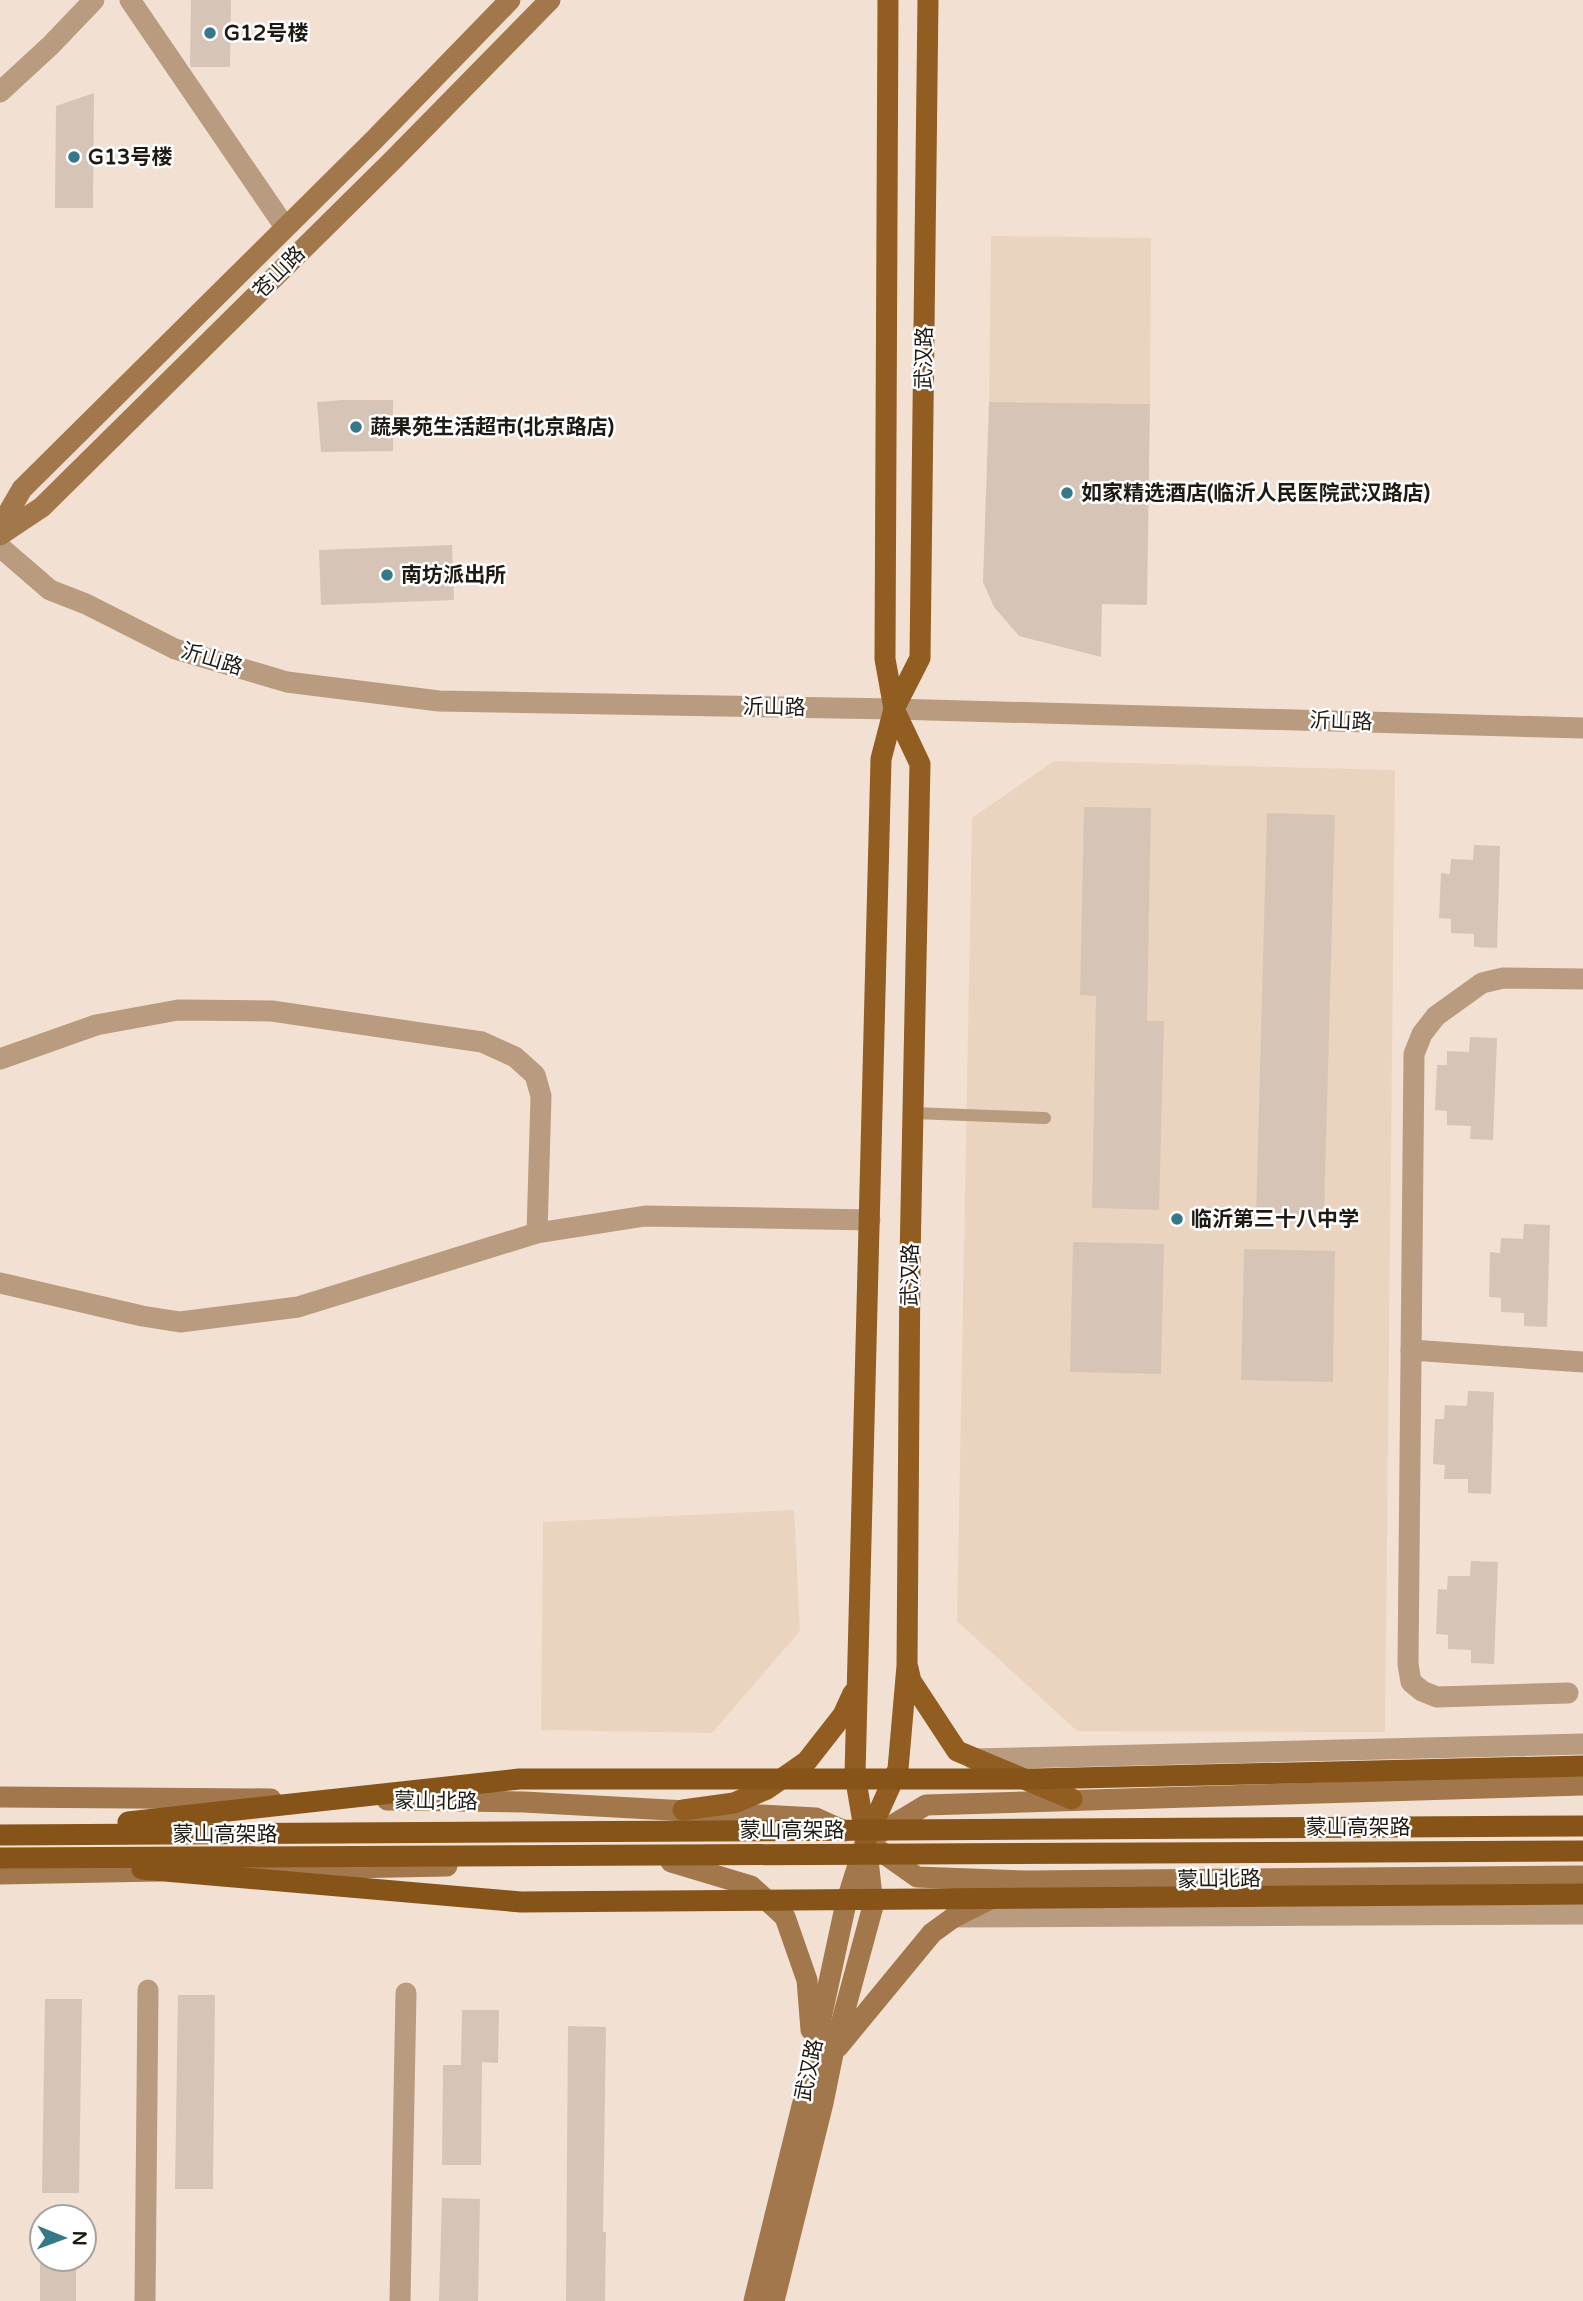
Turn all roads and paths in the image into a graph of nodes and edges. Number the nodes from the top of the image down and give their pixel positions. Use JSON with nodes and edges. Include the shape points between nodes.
{"nodes":[{"id":1,"x":94,"y":0,"type":"edge"},
{"id":2,"x":130,"y":0,"type":"edge"},
{"id":3,"x":510,"y":0,"type":"edge"},
{"id":4,"x":550,"y":0,"type":"edge"},
{"id":5,"x":888,"y":0,"type":"edge"},
{"id":6,"x":928,"y":0,"type":"edge"},
{"id":7,"x":0,"y":92,"type":"edge"},
{"id":8,"x":285,"y":228,"type":"junction"},
{"id":9,"x":0,"y":527,"type":"edge"},
{"id":10,"x":0,"y":535,"type":"edge"},
{"id":11,"x":0,"y":547,"type":"edge"},
{"id":12,"x":894,"y":709,"type":"junction"},
{"id":13,"x":1583,"y":728,"type":"edge"},
{"id":14,"x":1583,"y":979,"type":"edge"},
{"id":15,"x":0,"y":1059,"type":"edge"},
{"id":16,"x":913,"y":1113,"type":"junction"},
{"id":17,"x":1045,"y":1118,"type":"dead end"},
{"id":18,"x":870,"y":1220,"type":"junction"},
{"id":19,"x":537,"y":1233,"type":"junction"},
{"id":20,"x":0,"y":1283,"type":"edge"},
{"id":21,"x":1411,"y":1350,"type":"junction"},
{"id":22,"x":1583,"y":1362,"type":"edge"},
{"id":23,"x":907,"y":1666,"type":"junction"},
{"id":24,"x":857,"y":1685,"type":"junction"},
{"id":25,"x":1568,"y":1693,"type":"dead end"},
{"id":26,"x":1583,"y":1744,"type":"edge"},
{"id":27,"x":973,"y":1759,"type":"junction"},
{"id":28,"x":1583,"y":1766,"type":"edge"},
{"id":29,"x":1583,"y":1785,"type":"edge"},
{"id":30,"x":0,"y":1797,"type":"edge"},
{"id":31,"x":1072,"y":1799,"type":"junction"},
{"id":32,"x":684,"y":1810,"type":"junction"},
{"id":33,"x":1583,"y":1826,"type":"edge"},
{"id":34,"x":7,"y":1835,"type":"edge"},
{"id":35,"x":866,"y":1840,"type":"junction"},
{"id":36,"x":1583,"y":1851,"type":"edge"},
{"id":37,"x":671,"y":1862,"type":"junction"},
{"id":38,"x":4,"y":1863,"type":"edge"},
{"id":39,"x":1583,"y":1876,"type":"edge"},
{"id":40,"x":1026,"y":1881,"type":"junction"},
{"id":41,"x":1583,"y":1894,"type":"edge"},
{"id":42,"x":1583,"y":1914,"type":"edge"},
{"id":43,"x":954,"y":1917,"type":"junction"},
{"id":44,"x":148,"y":1990,"type":"dead end"},
{"id":45,"x":406,"y":1993,"type":"dead end"},
{"id":46,"x":822,"y":2054,"type":"junction"},
{"id":47,"x":145,"y":2301,"type":"edge"},
{"id":48,"x":400,"y":2301,"type":"edge"},
{"id":49,"x":754,"y":2301,"type":"edge"},
{"id":50,"x":774,"y":2301,"type":"edge"}],
"edges":[{"from":1,"to":7,"type":"street"},
{"from":2,"to":8,"type":"street"},
{"from":3,"to":8,"type":"main road","name":"苍山路"},
{"from":4,"to":10,"type":"main road","name":"苍山路","via":[[43,507]]},
{"from":5,"to":12,"type":"main road","name":"武汉路","via":[[885,659]]},
{"from":6,"to":12,"type":"main road","name":"武汉路","via":[[920,658]]},
{"from":8,"to":9,"type":"main road","name":"苍山路","via":[[22,489]]},
{"from":11,"to":12,"type":"street","name":"沂山路","via":[[50,590],[175,649],[287,682],[439,701]]},
{"from":12,"to":13,"type":"street","name":"沂山路"},
{"from":12,"to":16,"type":"main road","name":"武汉路","via":[[920,764]]},
{"from":12,"to":18,"type":"main road","name":"武汉路","via":[[881,759]]},
{"from":14,"to":21,"type":"street","via":[[1503,978],[1482,983],[1436,1016],[1422,1034],[1414,1054]]},
{"from":15,"to":19,"type":"street","via":[[96,1025],[178,1010],[272,1011],[482,1042],[514,1056],[535,1075],[541,1096]]},
{"from":16,"to":17,"type":"lane"},
{"from":16,"to":23,"type":"main road","name":"武汉路"},
{"from":18,"to":19,"type":"street","via":[[645,1216]]},
{"from":18,"to":24,"type":"main road","name":"武汉路"},
{"from":19,"to":20,"type":"street","via":[[298,1307],[180,1322]]},
{"from":21,"to":22,"type":"street"},
{"from":21,"to":25,"type":"street","via":[[1410,1682],[1437,1697]]},
{"from":23,"to":27,"type":"main road","via":[[957,1751]]},
{"from":23,"to":35,"type":"main road","name":"武汉路","via":[[898,1769]]},
{"from":24,"to":32,"type":"main road","via":[[843,1715],[807,1761],[767,1789],[734,1802]]},
{"from":24,"to":35,"type":"main road","name":"武汉路","via":[[855,1775]]},
{"from":26,"to":27,"type":"street"},
{"from":27,"to":31,"type":"main road"},
{"from":28,"to":34,"type":"highway","via":[[1035,1779],[519,1779]]},
{"from":29,"to":31,"type":"main road"},
{"from":30,"to":32,"type":"main road","name":"蒙山北路","via":[[524,1802]]},
{"from":31,"to":35,"type":"main road","via":[[926,1805]]},
{"from":32,"to":35,"type":"main road","name":"蒙山北路","via":[[816,1818]]},
{"from":33,"to":34,"type":"highway","name":"蒙山高架路"},
{"from":35,"to":37,"type":"main road","via":[[812,1862]]},
{"from":35,"to":40,"type":"main road","name":"蒙山北路","via":[[917,1877]]},
{"from":35,"to":46,"type":"main road","name":"武汉路","via":[[873,1906]]},
{"from":36,"to":38,"type":"highway","name":"蒙山高架路"},
{"from":37,"to":38,"type":"main road"},
{"from":37,"to":46,"type":"main road","via":[[751,1886],[785,1917],[807,1980]]},
{"from":38,"to":41,"type":"highway","via":[[521,1902]]},
{"from":39,"to":40,"type":"main road","name":"蒙山北路"},
{"from":40,"to":43,"type":"main road"},
{"from":42,"to":43,"type":"street"},
{"from":43,"to":46,"type":"main road","via":[[932,1933]]},
{"from":44,"to":47,"type":"street"},
{"from":45,"to":48,"type":"street"},
{"from":46,"to":49,"type":"main road","name":"武汉路","via":[[803,2102]]},
{"from":46,"to":50,"type":"main road","name":"武汉路","via":[[823,2103]]}]}
